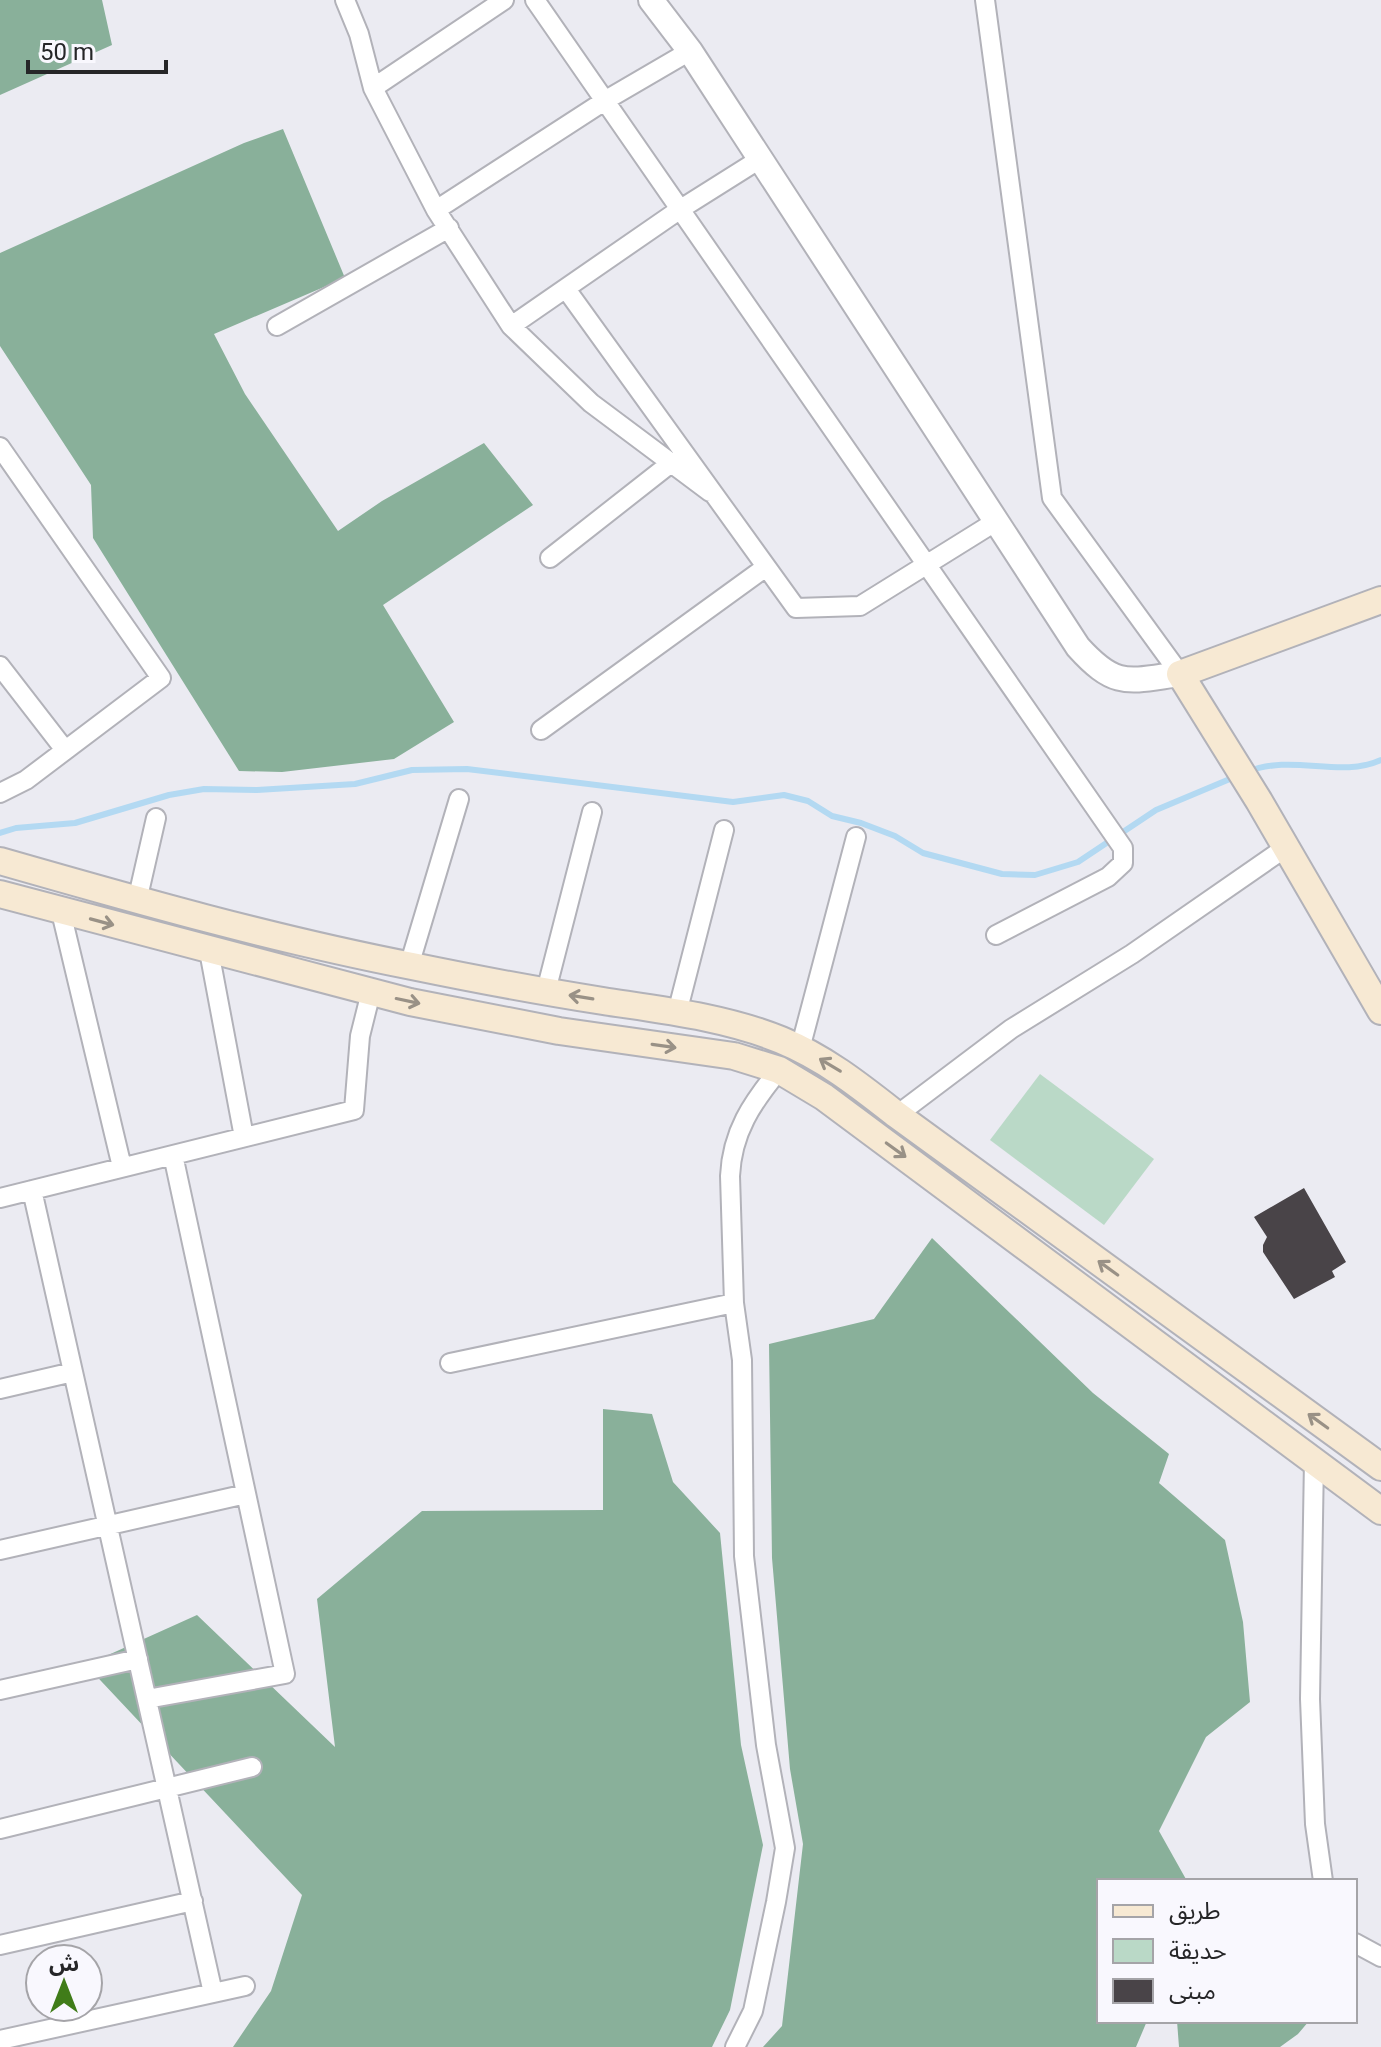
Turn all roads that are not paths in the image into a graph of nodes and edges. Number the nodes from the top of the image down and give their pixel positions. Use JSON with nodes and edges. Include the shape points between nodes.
{"nodes":[{"id":1,"x":345,"y":0,"type":"edge"},
{"id":2,"x":504,"y":0,"type":"edge"},
{"id":3,"x":535,"y":0,"type":"edge"},
{"id":4,"x":651,"y":0,"type":"edge"},
{"id":5,"x":985,"y":0,"type":"edge"},
{"id":6,"x":690,"y":51,"type":"junction"},
{"id":7,"x":373,"y":88,"type":"junction"},
{"id":8,"x":606,"y":100,"type":"junction"},
{"id":9,"x":760,"y":159,"type":"junction"},
{"id":10,"x":436,"y":210,"type":"junction"},
{"id":11,"x":679,"y":210,"type":"junction"},
{"id":12,"x":449,"y":228,"type":"junction"},
{"id":13,"x":566,"y":289,"type":"junction"},
{"id":14,"x":277,"y":326,"type":"dead end"},
{"id":15,"x":511,"y":326,"type":"junction"},
{"id":16,"x":0,"y":447,"type":"edge"},
{"id":17,"x":671,"y":463,"type":"junction"},
{"id":18,"x":710,"y":492,"type":"junction"},
{"id":19,"x":995,"y":522,"type":"junction"},
{"id":20,"x":550,"y":558,"type":"dead end"},
{"id":21,"x":927,"y":565,"type":"junction"},
{"id":22,"x":766,"y":567,"type":"junction"},
{"id":23,"x":1381,"y":600,"type":"edge"},
{"id":24,"x":0,"y":666,"type":"edge"},
{"id":25,"x":1180,"y":674,"type":"junction"},
{"id":26,"x":541,"y":730,"type":"dead end"},
{"id":27,"x":65,"y":750,"type":"junction"},
{"id":28,"x":0,"y":793,"type":"edge"},
{"id":29,"x":459,"y":799,"type":"dead end"},
{"id":30,"x":592,"y":812,"type":"dead end"},
{"id":31,"x":156,"y":818,"type":"dead end"},
{"id":32,"x":724,"y":830,"type":"dead end"},
{"id":33,"x":856,"y":837,"type":"dead end"},
{"id":34,"x":1285,"y":848,"type":"junction"},
{"id":35,"x":0,"y":861,"type":"edge"},
{"id":36,"x":0,"y":894,"type":"edge"},
{"id":37,"x":137,"y":901,"type":"junction"},
{"id":38,"x":61,"y":912,"type":"junction"},
{"id":39,"x":996,"y":935,"type":"dead end"},
{"id":40,"x":209,"y":951,"type":"junction"},
{"id":41,"x":378,"y":959,"type":"junction"},
{"id":42,"x":409,"y":966,"type":"junction"},
{"id":43,"x":546,"y":991,"type":"junction"},
{"id":44,"x":371,"y":992,"type":"junction"},
{"id":45,"x":1381,"y":1011,"type":"edge"},
{"id":46,"x":677,"y":1013,"type":"junction"},
{"id":47,"x":800,"y":1049,"type":"junction"},
{"id":48,"x":779,"y":1070,"type":"junction"},
{"id":49,"x":897,"y":1115,"type":"junction"},
{"id":50,"x":244,"y":1137,"type":"junction"},
{"id":51,"x":173,"y":1155,"type":"junction"},
{"id":52,"x":122,"y":1167,"type":"junction"},
{"id":53,"x":32,"y":1190,"type":"junction"},
{"id":54,"x":0,"y":1198,"type":"edge"},
{"id":55,"x":734,"y":1303,"type":"junction"},
{"id":56,"x":1180,"y":1320,"type":"junction"},
{"id":57,"x":1159,"y":1344,"type":"junction"},
{"id":58,"x":450,"y":1363,"type":"dead end"},
{"id":59,"x":73,"y":1372,"type":"junction"},
{"id":60,"x":0,"y":1389,"type":"edge"},
{"id":61,"x":1314,"y":1460,"type":"junction"},
{"id":62,"x":1381,"y":1467,"type":"edge"},
{"id":63,"x":246,"y":1494,"type":"junction"},
{"id":64,"x":1381,"y":1511,"type":"edge"},
{"id":65,"x":108,"y":1525,"type":"junction"},
{"id":66,"x":0,"y":1550,"type":"edge"},
{"id":67,"x":138,"y":1659,"type":"junction"},
{"id":68,"x":0,"y":1690,"type":"edge"},
{"id":69,"x":147,"y":1699,"type":"junction"},
{"id":70,"x":252,"y":1767,"type":"dead end"},
{"id":71,"x":168,"y":1788,"type":"junction"},
{"id":72,"x":0,"y":1829,"type":"edge"},
{"id":73,"x":1323,"y":1879,"type":"edge"},
{"id":74,"x":193,"y":1901,"type":"junction"},
{"id":75,"x":1357,"y":1944,"type":"edge"},
{"id":76,"x":0,"y":1945,"type":"edge"},
{"id":77,"x":1381,"y":1957,"type":"edge"},
{"id":78,"x":245,"y":1986,"type":"dead end"},
{"id":79,"x":213,"y":1993,"type":"junction"},
{"id":80,"x":59,"y":2027,"type":"junction"},
{"id":81,"x":0,"y":2040,"type":"edge"},
{"id":82,"x":63,"y":2047,"type":"edge"},
{"id":83,"x":735,"y":2047,"type":"edge"}],
"edges":[{"from":1,"to":7,"type":"street"},
{"from":2,"to":7,"type":"street"},
{"from":3,"to":8,"type":"street"},
{"from":4,"to":6,"type":"street"},
{"from":5,"to":25,"type":"street","via":[[1052,498]]},
{"from":6,"to":8,"type":"street"},
{"from":6,"to":9,"type":"street"},
{"from":7,"to":10,"type":"street"},
{"from":8,"to":10,"type":"street"},
{"from":8,"to":11,"type":"street"},
{"from":9,"to":11,"type":"street"},
{"from":9,"to":19,"type":"street"},
{"from":10,"to":12,"type":"street"},
{"from":11,"to":13,"type":"street"},
{"from":11,"to":21,"type":"street"},
{"from":12,"to":14,"type":"street"},
{"from":12,"to":15,"type":"street"},
{"from":13,"to":15,"type":"street"},
{"from":13,"to":18,"type":"street"},
{"from":15,"to":17,"type":"street","via":[[591,403]]},
{"from":16,"to":27,"type":"street","via":[[161,678]]},
{"from":17,"to":18,"type":"street"},
{"from":17,"to":20,"type":"street"},
{"from":18,"to":22,"type":"street"},
{"from":19,"to":21,"type":"street"},
{"from":19,"to":25,"type":"street","via":[[1078,647],[1104,673],[1118,680]]},
{"from":21,"to":22,"type":"street","via":[[860,606],[796,608]]},
{"from":21,"to":39,"type":"street","via":[[1123,848],[1123,863],[1108,877]]},
{"from":22,"to":26,"type":"street"},
{"from":23,"to":25,"type":"main road"},
{"from":24,"to":27,"type":"street"},
{"from":25,"to":34,"type":"main road"},
{"from":27,"to":28,"type":"street"},
{"from":29,"to":42,"type":"street"},
{"from":30,"to":43,"type":"street"},
{"from":31,"to":37,"type":"street"},
{"from":32,"to":46,"type":"street"},
{"from":33,"to":47,"type":"street"},
{"from":34,"to":45,"type":"main road"},
{"from":34,"to":49,"type":"street","via":[[1132,954],[1011,1029]]},
{"from":35,"to":37,"type":"main road"},
{"from":36,"to":38,"type":"main road"},
{"from":37,"to":41,"type":"main road"},
{"from":38,"to":40,"type":"main road","one_way":true},
{"from":38,"to":52,"type":"street"},
{"from":40,"to":44,"type":"main road"},
{"from":40,"to":50,"type":"street"},
{"from":41,"to":42,"type":"main road"},
{"from":41,"to":44,"type":"main road"},
{"from":42,"to":43,"type":"main road"},
{"from":46,"to":43,"type":"main road","one_way":true},
{"from":44,"to":48,"type":"main road","one_way":true,"via":[[559,1031],[734,1056]]},
{"from":44,"to":50,"type":"street","via":[[360,1036],[354,1110]]},
{"from":46,"to":47,"type":"main road","via":[[749,1029]]},
{"from":49,"to":47,"type":"main road","one_way":true,"via":[[846,1074]]},
{"from":48,"to":55,"type":"street","via":[[741,1123],[731,1155]]},
{"from":48,"to":57,"type":"main road","one_way":true,"via":[[824,1097]]},
{"from":56,"to":49,"type":"main road","one_way":true},
{"from":50,"to":51,"type":"street"},
{"from":51,"to":52,"type":"street"},
{"from":51,"to":63,"type":"street"},
{"from":52,"to":53,"type":"street"},
{"from":53,"to":54,"type":"street"},
{"from":53,"to":59,"type":"street"},
{"from":55,"to":58,"type":"street"},
{"from":55,"to":83,"type":"street","via":[[742,1360],[744,1556],[766,1745],[785,1848],[753,2011]]},
{"from":56,"to":57,"type":"main road"},
{"from":62,"to":56,"type":"main road","one_way":true},
{"from":57,"to":61,"type":"main road"},
{"from":59,"to":60,"type":"street"},
{"from":59,"to":65,"type":"street"},
{"from":61,"to":64,"type":"main road"},
{"from":61,"to":73,"type":"street","via":[[1310,1699]]},
{"from":63,"to":65,"type":"street"},
{"from":63,"to":69,"type":"street","via":[[285,1674]]},
{"from":65,"to":66,"type":"street"},
{"from":65,"to":67,"type":"street"},
{"from":67,"to":68,"type":"street"},
{"from":67,"to":69,"type":"street"},
{"from":69,"to":71,"type":"street"},
{"from":70,"to":71,"type":"street"},
{"from":71,"to":72,"type":"street"},
{"from":71,"to":74,"type":"street"},
{"from":74,"to":76,"type":"street"},
{"from":74,"to":79,"type":"street"},
{"from":75,"to":77,"type":"street"},
{"from":78,"to":79,"type":"street"},
{"from":79,"to":80,"type":"street"},
{"from":80,"to":81,"type":"street"},
{"from":80,"to":82,"type":"street"}]}
